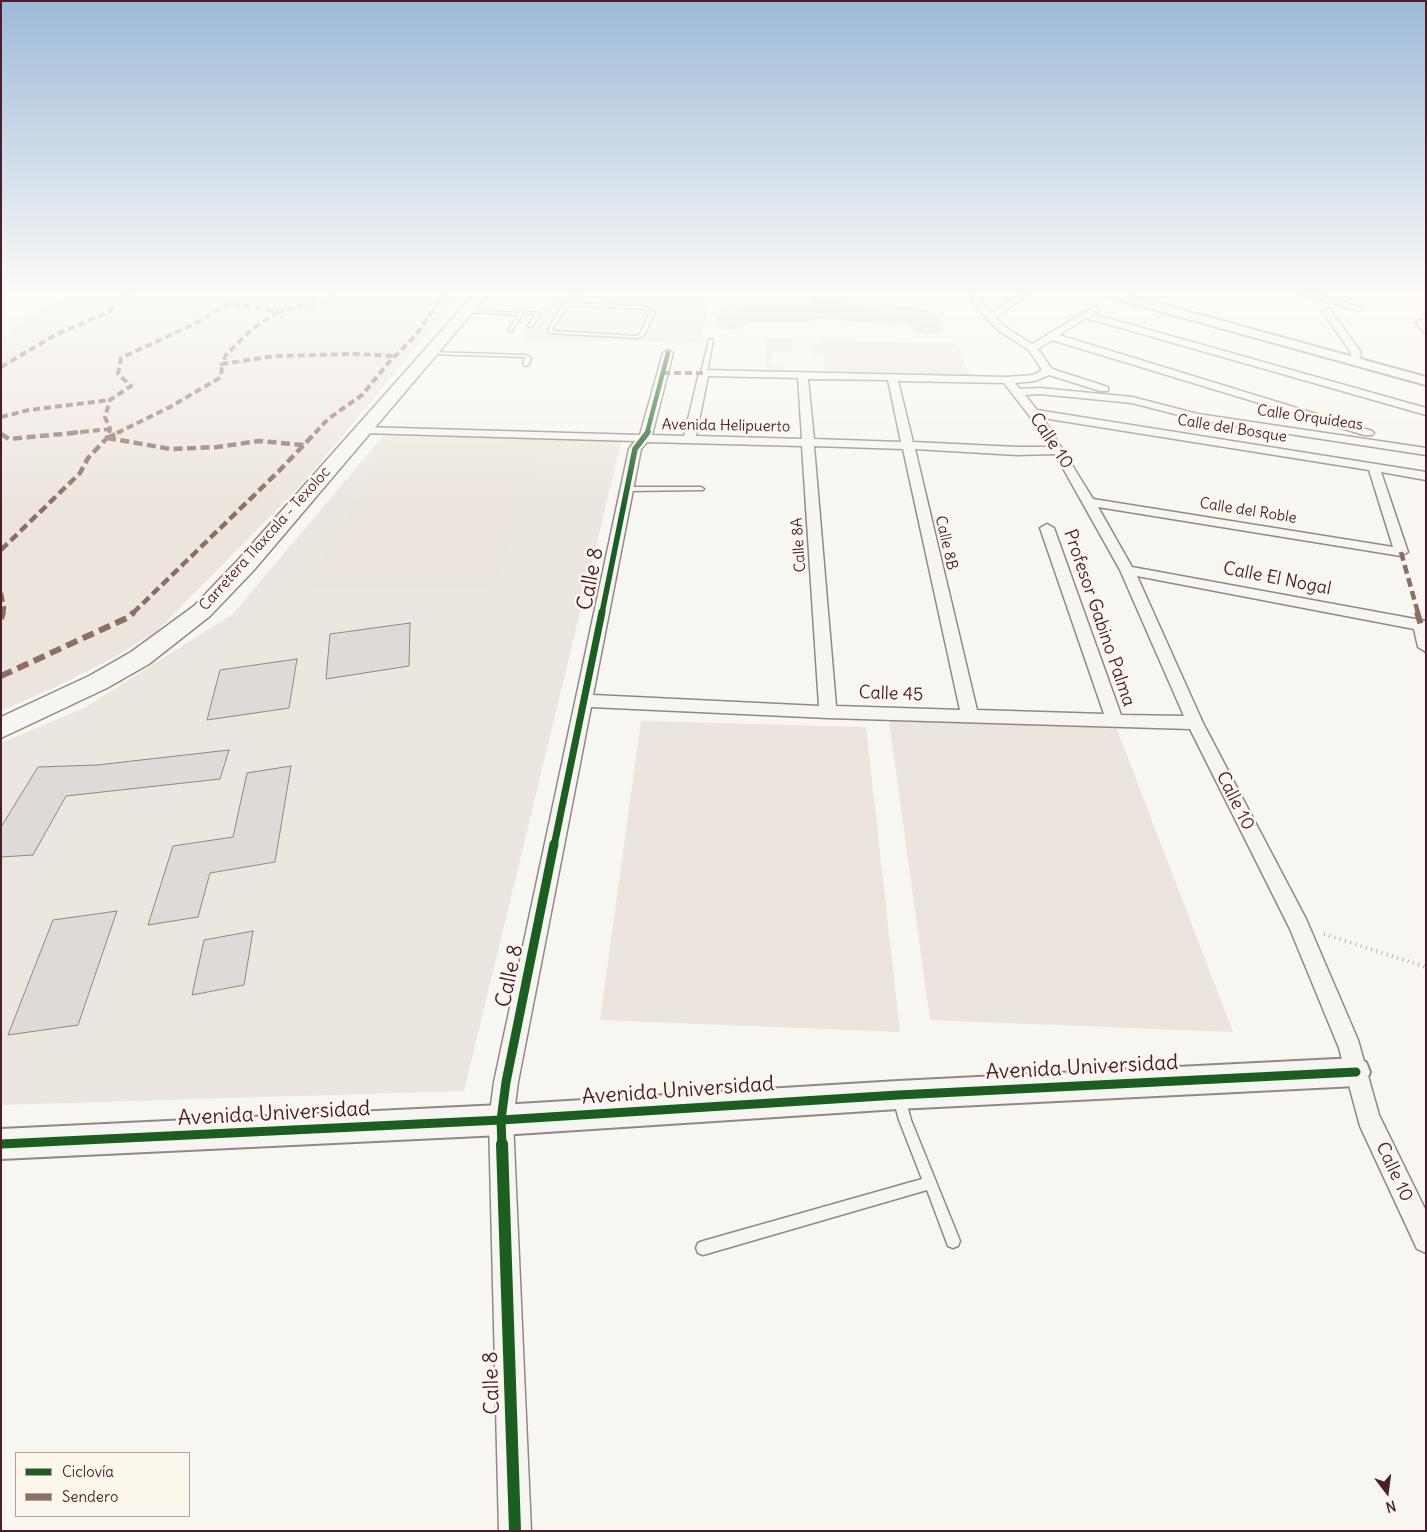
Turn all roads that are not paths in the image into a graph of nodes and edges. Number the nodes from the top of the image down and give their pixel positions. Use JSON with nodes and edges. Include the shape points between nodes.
{"nodes":[{"id":1,"x":418,"y":364,"type":"edge"},
{"id":2,"x":665,"y":364,"type":"edge"},
{"id":3,"x":706,"y":364,"type":"edge"},
{"id":4,"x":1046,"y":364,"type":"edge"},
{"id":5,"x":1144,"y":364,"type":"edge"},
{"id":6,"x":1259,"y":364,"type":"edge"},
{"id":7,"x":1365,"y":364,"type":"edge"},
{"id":8,"x":1048,"y":371,"type":"junction"},
{"id":9,"x":704,"y":372,"type":"junction"},
{"id":10,"x":803,"y":375,"type":"junction"},
{"id":11,"x":892,"y":376,"type":"junction"},
{"id":12,"x":1426,"y":381,"type":"edge"},
{"id":13,"x":1083,"y":383,"type":"junction"},
{"id":14,"x":1012,"y":386,"type":"junction"},
{"id":15,"x":1071,"y":394,"type":"junction"},
{"id":16,"x":1132,"y":400,"type":"junction"},
{"id":17,"x":1426,"y":412,"type":"edge"},
{"id":18,"x":1034,"y":413,"type":"junction"},
{"id":19,"x":1337,"y":424,"type":"junction"},
{"id":20,"x":362,"y":430,"type":"junction"},
{"id":21,"x":1340,"y":438,"type":"junction"},
{"id":22,"x":643,"y":440,"type":"junction"},
{"id":23,"x":689,"y":440,"type":"junction"},
{"id":24,"x":808,"y":443,"type":"junction"},
{"id":25,"x":907,"y":446,"type":"junction"},
{"id":26,"x":1411,"y":448,"type":"junction"},
{"id":27,"x":1060,"y":450,"type":"junction"},
{"id":28,"x":1426,"y":452,"type":"edge"},
{"id":29,"x":1374,"y":468,"type":"junction"},
{"id":30,"x":1426,"y":476,"type":"edge"},
{"id":31,"x":627,"y":489,"type":"junction"},
{"id":32,"x":701,"y":489,"type":"dead end"},
{"id":33,"x":1089,"y":502,"type":"junction"},
{"id":34,"x":1047,"y":528,"type":"dead end"},
{"id":35,"x":1127,"y":570,"type":"junction"},
{"id":36,"x":1426,"y":647,"type":"edge"},
{"id":37,"x":585,"y":701,"type":"junction"},
{"id":38,"x":828,"y":712,"type":"junction"},
{"id":39,"x":970,"y":717,"type":"junction"},
{"id":40,"x":1116,"y":721,"type":"junction"},
{"id":41,"x":1195,"y":723,"type":"junction"},
{"id":42,"x":1,"y":728,"type":"edge"},
{"id":43,"x":1356,"y":1072,"type":"junction"},
{"id":44,"x":898,"y":1095,"type":"junction"},
{"id":45,"x":501,"y":1120,"type":"junction"},
{"id":46,"x":1,"y":1144,"type":"edge"},
{"id":47,"x":930,"y":1183,"type":"junction"},
{"id":48,"x":1426,"y":1240,"type":"edge"},
{"id":49,"x":953,"y":1241,"type":"dead end"},
{"id":50,"x":703,"y":1248,"type":"dead end"},
{"id":51,"x":515,"y":1531,"type":"edge"}],
"edges":[{"from":1,"to":20,"type":"main road","name":"Carretera Tlaxcala - Texoloc"},
{"from":2,"to":22,"type":"street","name":"Calle 8","via":[[648,432]]},
{"from":3,"to":9,"type":"lane"},
{"from":4,"to":8,"type":"street"},
{"from":5,"to":19,"type":"street"},
{"from":6,"to":17,"type":"street"},
{"from":7,"to":12,"type":"main road"},
{"from":8,"to":13,"type":"street","name":"Calle Orquídeas"},
{"from":8,"to":14,"type":"street"},
{"from":9,"to":10,"type":"street"},
{"from":9,"to":23,"type":"street"},
{"from":10,"to":11,"type":"street"},
{"from":10,"to":24,"type":"street","name":"Calle 8A"},
{"from":11,"to":14,"type":"street"},
{"from":11,"to":25,"type":"street","name":"Calle 8B"},
{"from":13,"to":15,"type":"street"},
{"from":13,"to":16,"type":"street","name":"Calle Orquídeas","via":[[1123,394]]},
{"from":14,"to":15,"type":"street","name":"Calle Orquídeas"},
{"from":14,"to":18,"type":"street","name":"Calle 10"},
{"from":15,"to":16,"type":"street","name":"Calle Orquídeas"},
{"from":16,"to":21,"type":"street","name":"Calle Orquídeas","via":[[1198,417]]},
{"from":18,"to":27,"type":"street","name":"Calle 10"},
{"from":18,"to":29,"type":"street","name":"Calle del Bosque"},
{"from":19,"to":21,"type":"street"},
{"from":19,"to":26,"type":"street"},
{"from":20,"to":22,"type":"street","name":"Avenida Helipuerto"},
{"from":20,"to":42,"type":"main road","name":"Carretera Tlaxcala - Texoloc","via":[[246,565],[184,626],[140,658],[98,682]]},
{"from":21,"to":26,"type":"street","name":"Calle Orquídeas"},
{"from":22,"to":23,"type":"street","name":"Avenida Helipuerto"},
{"from":22,"to":31,"type":"street","name":"Calle 8","via":[[635,449]]},
{"from":23,"to":24,"type":"street","name":"Avenida Helipuerto"},
{"from":24,"to":25,"type":"street","name":"Avenida Helipuerto"},
{"from":24,"to":38,"type":"street","name":"Calle 8A"},
{"from":25,"to":27,"type":"street","name":"Avenida Helipuerto"},
{"from":25,"to":39,"type":"street","name":"Calle 8B"},
{"from":26,"to":28,"type":"street","name":"Calle Orquídeas"},
{"from":27,"to":33,"type":"street","name":"Calle 10"},
{"from":29,"to":30,"type":"street","name":"Calle del Bosque"},
{"from":29,"to":33,"type":"street","name":"Calle del Roble","via":[[1401,552]]},
{"from":31,"to":32,"type":"lane"},
{"from":31,"to":37,"type":"street","name":"Calle 8"},
{"from":33,"to":35,"type":"street","name":"Calle 10"},
{"from":34,"to":40,"type":"street","name":"Profesor Gabino Palma"},
{"from":35,"to":36,"type":"street","name":"Calle El Nogal","via":[[1421,625]]},
{"from":35,"to":41,"type":"street","name":"Calle 10"},
{"from":37,"to":38,"type":"street","name":"Calle 45"},
{"from":37,"to":45,"type":"street","name":"Calle 8","via":[[506,1082]]},
{"from":38,"to":39,"type":"street","name":"Calle 45"},
{"from":39,"to":40,"type":"street","name":"Calle 45"},
{"from":40,"to":41,"type":"street","name":"Calle 45"},
{"from":41,"to":43,"type":"street","name":"Calle 10","via":[[1299,926],[1342,1025]]},
{"from":43,"to":44,"type":"street","name":"Avenida Universidad"},
{"from":43,"to":48,"type":"street","name":"Calle 10","via":[[1368,1118]]},
{"from":44,"to":45,"type":"street","name":"Avenida Universidad"},
{"from":44,"to":47,"type":"lane"},
{"from":45,"to":46,"type":"street","name":"Avenida Universidad"},
{"from":45,"to":51,"type":"street","name":"Calle 8"},
{"from":47,"to":49,"type":"lane"},
{"from":47,"to":50,"type":"lane"}]}
